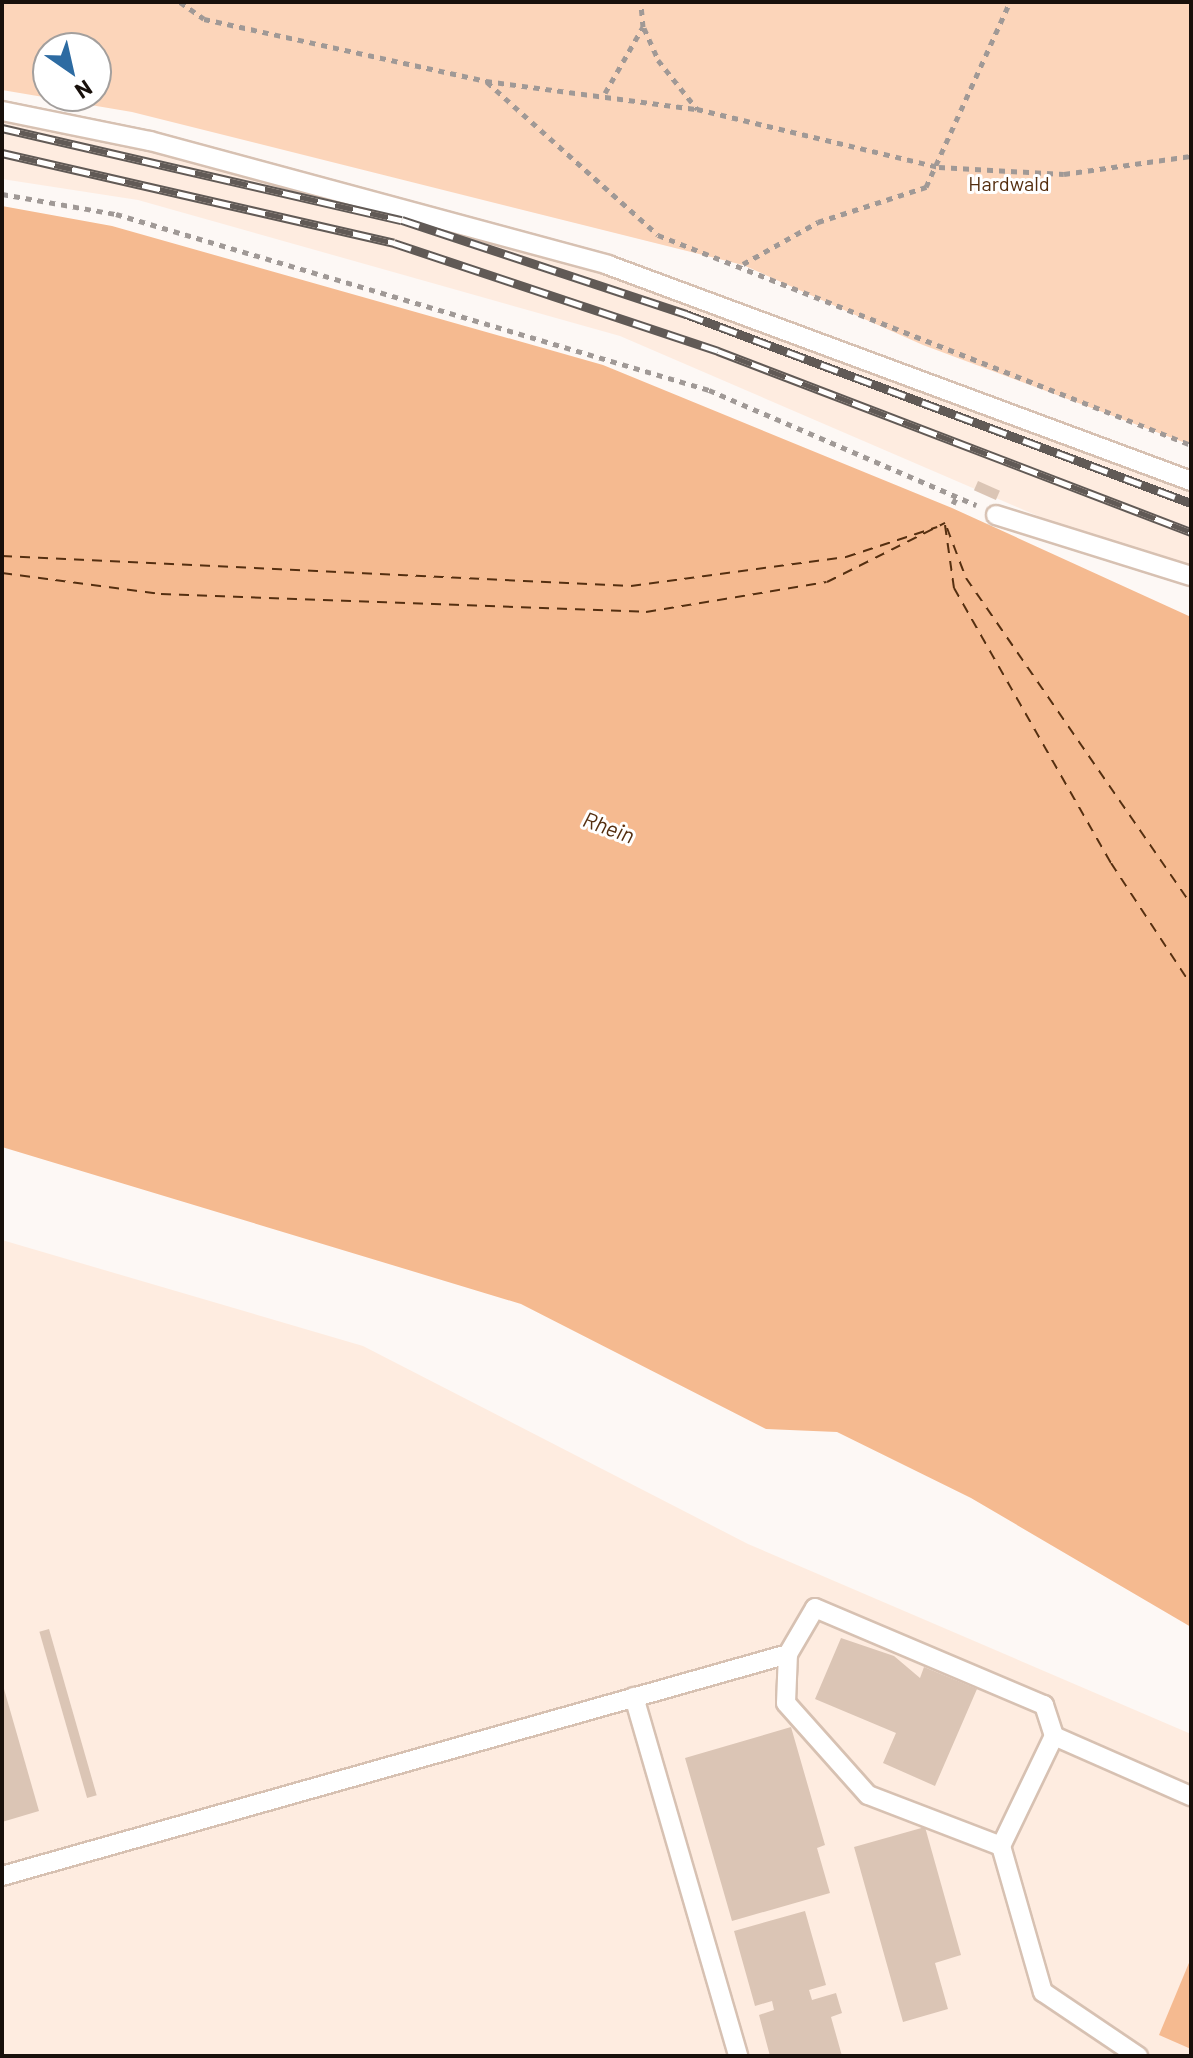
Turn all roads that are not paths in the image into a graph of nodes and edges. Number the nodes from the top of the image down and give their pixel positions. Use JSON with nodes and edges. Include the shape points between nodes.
{"nodes":[{"id":1,"x":2,"y":111,"type":"edge"},
{"id":2,"x":1191,"y":481,"type":"edge"},
{"id":3,"x":996,"y":515,"type":"road end"},
{"id":4,"x":1191,"y":576,"type":"edge"},
{"id":5,"x":788,"y":1654,"type":"junction"},
{"id":6,"x":634,"y":1697,"type":"junction"},
{"id":7,"x":1054,"y":1736,"type":"junction"},
{"id":8,"x":1191,"y":1796,"type":"edge"},
{"id":9,"x":1001,"y":1846,"type":"junction"},
{"id":10,"x":2,"y":1876,"type":"edge"},
{"id":11,"x":738,"y":2056,"type":"edge"},
{"id":12,"x":1138,"y":2056,"type":"edge"}],
"edges":[{"from":1,"to":2,"type":"lane","via":[[150,141],[608,265]]},
{"from":3,"to":4,"type":"lane"},
{"from":5,"to":6,"type":"lane"},
{"from":5,"to":7,"type":"lane","via":[[815,1608],[1044,1705]]},
{"from":5,"to":9,"type":"lane","via":[[786,1703],[868,1795]]},
{"from":6,"to":10,"type":"lane"},
{"from":6,"to":11,"type":"lane"},
{"from":7,"to":8,"type":"lane"},
{"from":7,"to":9,"type":"lane"},
{"from":9,"to":12,"type":"lane","via":[[1043,1992]]}]}
